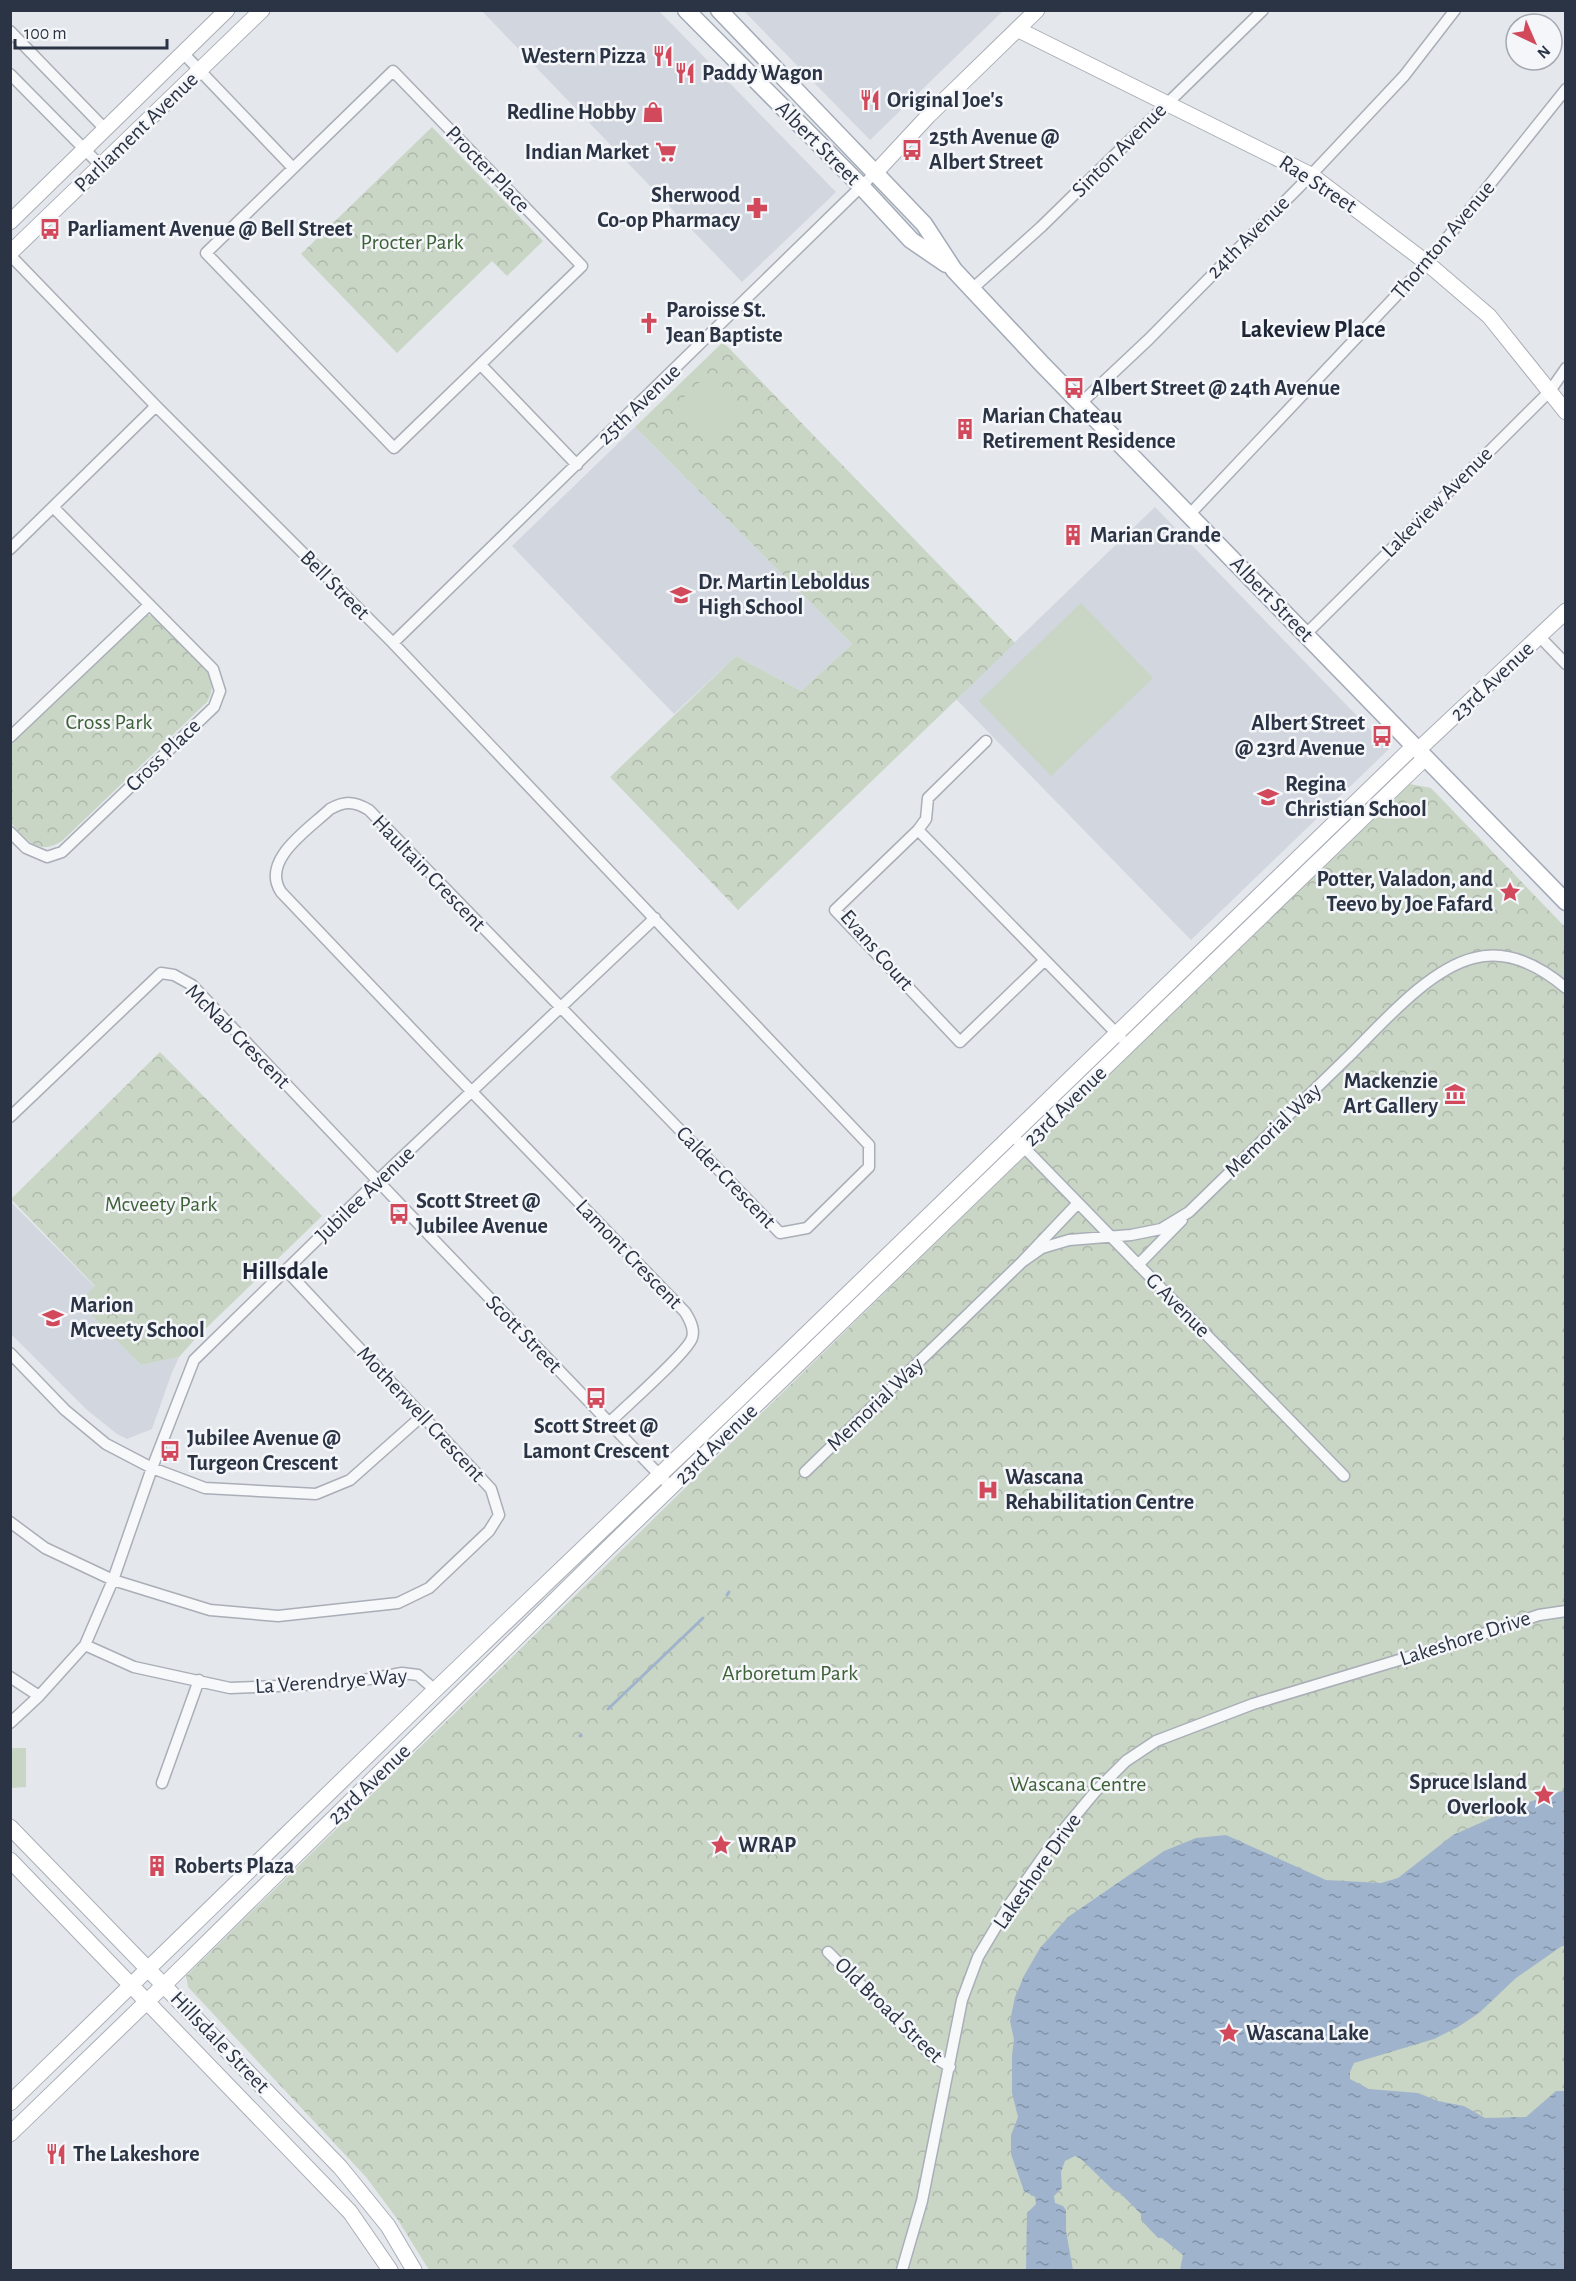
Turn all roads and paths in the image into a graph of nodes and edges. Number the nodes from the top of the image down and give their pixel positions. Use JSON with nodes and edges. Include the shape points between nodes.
{"nodes":[{"id":1,"x":227,"y":10,"type":"edge"},
{"id":2,"x":262,"y":10,"type":"edge"},
{"id":3,"x":686,"y":10,"type":"edge"},
{"id":4,"x":719,"y":10,"type":"edge"},
{"id":5,"x":1037,"y":10,"type":"edge"},
{"id":6,"x":1263,"y":10,"type":"edge"},
{"id":7,"x":1455,"y":10,"type":"edge"},
{"id":8,"x":1017,"y":29,"type":"junction"},
{"id":9,"x":10,"y":31,"type":"edge"},
{"id":10,"x":183,"y":53,"type":"junction"},
{"id":11,"x":200,"y":70,"type":"junction"},
{"id":12,"x":10,"y":74,"type":"edge"},
{"id":13,"x":1566,"y":89,"type":"edge"},
{"id":14,"x":1167,"y":103,"type":"junction"},
{"id":15,"x":105,"y":129,"type":"junction"},
{"id":16,"x":84,"y":150,"type":"junction"},
{"id":17,"x":101,"y":166,"type":"junction"},
{"id":18,"x":293,"y":168,"type":"junction"},
{"id":19,"x":876,"y":172,"type":"junction"},
{"id":20,"x":1311,"y":175,"type":"junction"},
{"id":21,"x":861,"y":186,"type":"junction"},
{"id":22,"x":10,"y":222,"type":"edge"},
{"id":23,"x":10,"y":254,"type":"edge"},
{"id":24,"x":1427,"y":263,"type":"junction"},
{"id":25,"x":954,"y":270,"type":"junction"},
{"id":26,"x":972,"y":289,"type":"junction"},
{"id":27,"x":481,"y":364,"type":"junction"},
{"id":28,"x":1566,"y":368,"type":"edge"},
{"id":29,"x":1550,"y":391,"type":"junction"},
{"id":30,"x":1081,"y":403,"type":"junction"},
{"id":31,"x":156,"y":406,"type":"junction"},
{"id":32,"x":1566,"y":412,"type":"edge"},
{"id":33,"x":577,"y":465,"type":"junction"},
{"id":34,"x":53,"y":507,"type":"junction"},
{"id":35,"x":1189,"y":515,"type":"junction"},
{"id":36,"x":10,"y":549,"type":"edge"},
{"id":37,"x":149,"y":605,"type":"junction"},
{"id":38,"x":1566,"y":611,"type":"edge"},
{"id":39,"x":1306,"y":634,"type":"junction"},
{"id":40,"x":1539,"y":636,"type":"junction"},
{"id":41,"x":393,"y":643,"type":"junction"},
{"id":42,"x":1566,"y":664,"type":"edge"},
{"id":43,"x":10,"y":737,"type":"edge"},
{"id":44,"x":986,"y":741,"type":"dead end"},
{"id":45,"x":1419,"y":751,"type":"junction"},
{"id":46,"x":918,"y":830,"type":"junction"},
{"id":47,"x":10,"y":832,"type":"edge"},
{"id":48,"x":1566,"y":902,"type":"edge"},
{"id":49,"x":655,"y":918,"type":"junction"},
{"id":50,"x":1045,"y":960,"type":"junction"},
{"id":51,"x":1566,"y":988,"type":"edge"},
{"id":52,"x":559,"y":1007,"type":"junction"},
{"id":53,"x":1116,"y":1034,"type":"junction"},
{"id":54,"x":1127,"y":1045,"type":"junction"},
{"id":55,"x":471,"y":1092,"type":"junction"},
{"id":56,"x":10,"y":1117,"type":"edge"},
{"id":57,"x":1012,"y":1135,"type":"junction"},
{"id":58,"x":1023,"y":1146,"type":"junction"},
{"id":59,"x":377,"y":1181,"type":"junction"},
{"id":60,"x":1078,"y":1203,"type":"junction"},
{"id":61,"x":1189,"y":1212,"type":"junction"},
{"id":62,"x":1111,"y":1237,"type":"junction"},
{"id":63,"x":1022,"y":1262,"type":"junction"},
{"id":64,"x":1138,"y":1265,"type":"junction"},
{"id":65,"x":286,"y":1270,"type":"junction"},
{"id":66,"x":10,"y":1353,"type":"edge"},
{"id":67,"x":422,"y":1416,"type":"junction"},
{"id":68,"x":610,"y":1422,"type":"junction"},
{"id":69,"x":152,"y":1468,"type":"junction"},
{"id":70,"x":805,"y":1472,"type":"dead end"},
{"id":71,"x":660,"y":1475,"type":"junction"},
{"id":72,"x":1344,"y":1476,"type":"dead end"},
{"id":73,"x":671,"y":1487,"type":"junction"},
{"id":74,"x":10,"y":1522,"type":"edge"},
{"id":75,"x":113,"y":1580,"type":"junction"},
{"id":76,"x":1566,"y":1611,"type":"edge"},
{"id":77,"x":85,"y":1645,"type":"junction"},
{"id":78,"x":10,"y":1677,"type":"edge"},
{"id":79,"x":199,"y":1680,"type":"junction"},
{"id":80,"x":435,"y":1690,"type":"junction"},
{"id":81,"x":39,"y":1696,"type":"junction"},
{"id":82,"x":10,"y":1723,"type":"edge"},
{"id":83,"x":162,"y":1783,"type":"dead end"},
{"id":84,"x":10,"y":1827,"type":"edge"},
{"id":85,"x":10,"y":1860,"type":"edge"},
{"id":86,"x":828,"y":1952,"type":"dead end"},
{"id":87,"x":149,"y":1969,"type":"junction"},
{"id":88,"x":164,"y":1985,"type":"junction"},
{"id":89,"x":132,"y":1986,"type":"junction"},
{"id":90,"x":148,"y":2001,"type":"junction"},
{"id":91,"x":950,"y":2067,"type":"junction"},
{"id":92,"x":10,"y":2103,"type":"edge"},
{"id":93,"x":10,"y":2134,"type":"edge"},
{"id":94,"x":390,"y":2271,"type":"edge"},
{"id":95,"x":414,"y":2271,"type":"edge"},
{"id":96,"x":902,"y":2271,"type":"edge"}],
"edges":[{"from":1,"to":10,"type":"main road","name":"Parliament Avenue"},
{"from":2,"to":11,"type":"main road","name":"Parliament Avenue"},
{"from":3,"to":21,"type":"main road","name":"Albert Street"},
{"from":4,"to":19,"type":"main road","name":"Albert Street"},
{"from":5,"to":8,"type":"main road","name":"25th Avenue"},
{"from":6,"to":14,"type":"street","name":"Sinton Avenue"},
{"from":7,"to":20,"type":"street","name":"24th Avenue","via":[[1404,76]]},
{"from":8,"to":14,"type":"main road","name":"Rae Street"},
{"from":8,"to":19,"type":"main road","name":"25th Avenue"},
{"from":9,"to":15,"type":"street"},
{"from":10,"to":11,"type":"street"},
{"from":10,"to":15,"type":"main road","name":"Parliament Avenue"},
{"from":11,"to":17,"type":"main road","name":"Parliament Avenue"},
{"from":11,"to":18,"type":"street"},
{"from":12,"to":16,"type":"street"},
{"from":13,"to":24,"type":"street","name":"Thornton Avenue"},
{"from":14,"to":20,"type":"main road","name":"Rae Street"},
{"from":14,"to":26,"type":"street","name":"Sinton Avenue"},
{"from":15,"to":16,"type":"main road","name":"Parliament Avenue"},
{"from":16,"to":17,"type":"street"},
{"from":16,"to":22,"type":"main road","name":"Parliament Avenue"},
{"from":17,"to":23,"type":"main road","name":"Parliament Avenue"},
{"from":18,"to":27,"type":"street","name":"Procter Place","via":[[206,253],[394,448]]},
{"from":18,"to":27,"type":"street","name":"Procter Place","via":[[393,71],[574,257],[582,266]]},
{"from":19,"to":21,"type":"street","name":"25th Avenue"},
{"from":19,"to":25,"type":"main road","name":"Albert Street","via":[[924,224]]},
{"from":20,"to":24,"type":"main road","name":"Rae Street"},
{"from":20,"to":30,"type":"street","name":"24th Avenue"},
{"from":21,"to":25,"type":"main road","name":"Albert Street","via":[[911,240]]},
{"from":21,"to":33,"type":"street","name":"25th Avenue"},
{"from":23,"to":31,"type":"street","name":"Bell Street"},
{"from":24,"to":29,"type":"main road","name":"Rae Street","via":[[1489,316]]},
{"from":24,"to":35,"type":"street","name":"Thornton Avenue"},
{"from":25,"to":26,"type":"main road","name":"Albert Street"},
{"from":26,"to":30,"type":"main road","name":"Albert Street"},
{"from":27,"to":33,"type":"street"},
{"from":28,"to":29,"type":"street","name":"Lakeview Avenue"},
{"from":29,"to":32,"type":"main road","name":"Rae Street"},
{"from":29,"to":39,"type":"street","name":"Lakeview Avenue"},
{"from":30,"to":35,"type":"main road","name":"Albert Street"},
{"from":31,"to":34,"type":"street"},
{"from":31,"to":41,"type":"street","name":"Bell Street"},
{"from":33,"to":41,"type":"street","name":"25th Avenue"},
{"from":34,"to":36,"type":"street"},
{"from":34,"to":37,"type":"street","name":"Cross Place"},
{"from":35,"to":39,"type":"main road","name":"Albert Street"},
{"from":37,"to":43,"type":"street"},
{"from":37,"to":47,"type":"street","name":"Cross Place","via":[[213,669],[220,692],[214,707],[62,852],[47,856],[26,848]]},
{"from":38,"to":40,"type":"main road","name":"23rd Avenue"},
{"from":39,"to":45,"type":"main road","name":"Albert Street"},
{"from":40,"to":42,"type":"street"},
{"from":40,"to":45,"type":"main road","name":"23rd Avenue"},
{"from":41,"to":49,"type":"street","name":"Bell Street"},
{"from":44,"to":46,"type":"street","via":[[928,798],[926,819]]},
{"from":45,"to":48,"type":"main road","name":"Albert Street"},
{"from":45,"to":53,"type":"main road","name":"23rd Avenue"},
{"from":45,"to":54,"type":"main road","name":"23rd Avenue"},
{"from":46,"to":50,"type":"street"},
{"from":46,"to":50,"type":"street","name":"Evans Court","via":[[835,909],[960,1042]]},
{"from":49,"to":52,"type":"street","name":"Jubilee Avenue"},
{"from":49,"to":52,"type":"street","name":"Calder Crescent","via":[[869,1145],[869,1167],[807,1228],[780,1233]]},
{"from":50,"to":53,"type":"street"},
{"from":51,"to":61,"type":"street","name":"Memorial Way","via":[[1535,966],[1506,956],[1474,957],[1444,970]]},
{"from":52,"to":55,"type":"street","name":"Jubilee Avenue"},
{"from":52,"to":55,"type":"street","name":"Haultain Crescent","via":[[360,805],[350,802],[330,809],[281,856],[275,877],[281,892]]},
{"from":53,"to":54,"type":"street"},
{"from":53,"to":57,"type":"main road","name":"23rd Avenue"},
{"from":54,"to":58,"type":"main road","name":"23rd Avenue"},
{"from":55,"to":59,"type":"street","name":"Jubilee Avenue"},
{"from":55,"to":68,"type":"street","name":"Lamont Crescent","via":[[692,1323],[692,1339],[682,1353]]},
{"from":56,"to":59,"type":"street","name":"McNab Crescent","via":[[161,973],[168,974],[192,985]]},
{"from":57,"to":58,"type":"street","name":"G Avenue"},
{"from":57,"to":71,"type":"main road","name":"23rd Avenue"},
{"from":58,"to":60,"type":"street","name":"G Avenue"},
{"from":58,"to":73,"type":"main road","name":"23rd Avenue"},
{"from":59,"to":65,"type":"street","name":"Jubilee Avenue"},
{"from":59,"to":68,"type":"street","name":"Scott Street"},
{"from":60,"to":62,"type":"street","name":"G Avenue"},
{"from":60,"to":63,"type":"street","name":"Memorial Way"},
{"from":61,"to":62,"type":"street","name":"Memorial Way","via":[[1161,1228]]},
{"from":61,"to":64,"type":"street"},
{"from":62,"to":63,"type":"street","name":"Memorial Way","via":[[1069,1240],[1042,1248]]},
{"from":62,"to":64,"type":"street","name":"G Avenue"},
{"from":63,"to":70,"type":"street","name":"Memorial Way"},
{"from":64,"to":72,"type":"street","name":"G Avenue"},
{"from":65,"to":67,"type":"street","name":"Motherwell Crescent"},
{"from":65,"to":69,"type":"street","name":"Jubilee Avenue","via":[[194,1360]]},
{"from":66,"to":69,"type":"street","via":[[65,1410],[106,1444]]},
{"from":67,"to":69,"type":"street","via":[[350,1480],[316,1494],[205,1488]]},
{"from":67,"to":75,"type":"street","name":"Motherwell Crescent","via":[[491,1489],[499,1515],[489,1531],[429,1588],[398,1603],[278,1616],[210,1610]]},
{"from":68,"to":71,"type":"street","name":"Scott Street"},
{"from":69,"to":75,"type":"street","name":"Jubilee Avenue"},
{"from":71,"to":73,"type":"street","name":"Scott Street"},
{"from":71,"to":80,"type":"main road","name":"23rd Avenue"},
{"from":73,"to":88,"type":"main road","name":"23rd Avenue"},
{"from":74,"to":75,"type":"street","via":[[45,1548]]},
{"from":75,"to":77,"type":"street","name":"Jubilee Avenue"},
{"from":76,"to":91,"type":"street","name":"Lakeshore Drive","via":[[1539,1615],[1253,1704],[1156,1741],[1126,1761],[1055,1840],[978,1957],[962,2000]]},
{"from":77,"to":79,"type":"street","name":"La Verendrye Way","via":[[134,1667]]},
{"from":77,"to":81,"type":"street","name":"Jubilee Avenue"},
{"from":78,"to":81,"type":"street"},
{"from":79,"to":80,"type":"street","name":"La Verendrye Way","via":[[230,1688],[346,1683],[402,1673],[418,1675]]},
{"from":79,"to":83,"type":"street"},
{"from":80,"to":87,"type":"main road","name":"23rd Avenue"},
{"from":81,"to":82,"type":"street","name":"Jubilee Avenue"},
{"from":84,"to":87,"type":"main road","name":"Hillsdale Street"},
{"from":85,"to":89,"type":"main road","name":"Hillsdale Street"},
{"from":86,"to":91,"type":"street","name":"Old Broad Street","via":[[931,2055]]},
{"from":87,"to":88,"type":"main road","name":"Hillsdale Street"},
{"from":87,"to":89,"type":"main road","name":"23rd Avenue"},
{"from":88,"to":90,"type":"main road","name":"23rd Avenue"},
{"from":88,"to":95,"type":"main road","name":"Hillsdale Street","via":[[364,2194]]},
{"from":89,"to":90,"type":"main road","name":"Hillsdale Street"},
{"from":89,"to":92,"type":"main road","name":"23rd Avenue"},
{"from":90,"to":93,"type":"main road","name":"23rd Avenue"},
{"from":90,"to":94,"type":"main road","name":"Hillsdale Street","via":[[350,2212]]},
{"from":91,"to":96,"type":"street","name":"Lakeshore Drive","via":[[922,2201]]}]}
